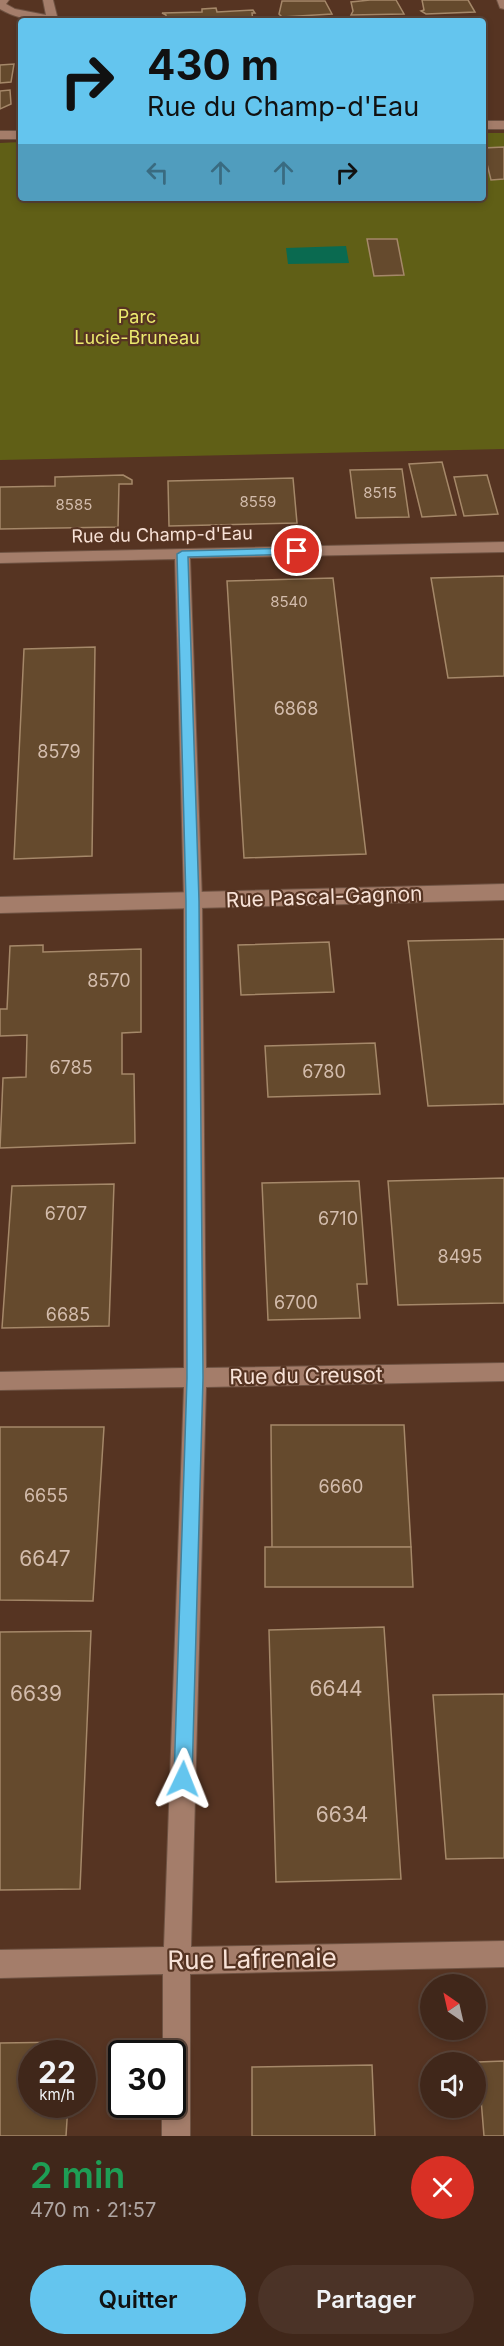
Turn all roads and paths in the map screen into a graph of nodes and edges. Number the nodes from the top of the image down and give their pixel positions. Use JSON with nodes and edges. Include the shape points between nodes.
{"nodes":[{"id":1,"x":4,"y":0,"type":"edge"},
{"id":2,"x":48,"y":0,"type":"edge"},
{"id":3,"x":502,"y":0,"type":"edge"},
{"id":4,"x":504,"y":6,"type":"edge"},
{"id":5,"x":39,"y":18,"type":"edge"},
{"id":6,"x":51,"y":18,"type":"edge"},
{"id":7,"x":486,"y":111,"type":"edge"},
{"id":8,"x":504,"y":111,"type":"edge"},
{"id":9,"x":18,"y":120,"type":"edge"},
{"id":10,"x":0,"y":121,"type":"edge"},
{"id":11,"x":504,"y":124,"type":"edge"},
{"id":12,"x":486,"y":125,"type":"edge"},
{"id":13,"x":0,"y":135,"type":"edge"},
{"id":14,"x":18,"y":135,"type":"edge"},
{"id":15,"x":504,"y":547,"type":"edge"},
{"id":16,"x":182,"y":554,"type":"junction"},
{"id":17,"x":0,"y":558,"type":"edge"},
{"id":18,"x":504,"y":891,"type":"edge"},
{"id":19,"x":193,"y":901,"type":"junction"},
{"id":20,"x":0,"y":905,"type":"edge"},
{"id":21,"x":504,"y":1372,"type":"edge"},
{"id":22,"x":195,"y":1378,"type":"junction"},
{"id":23,"x":0,"y":1381,"type":"edge"},
{"id":24,"x":504,"y":1953,"type":"edge"},
{"id":25,"x":177,"y":1960,"type":"junction"},
{"id":26,"x":0,"y":1964,"type":"edge"},
{"id":27,"x":176,"y":2136,"type":"edge"}],
"edges":[{"from":1,"to":5,"type":"street","via":[[0,5],[6,10]]},
{"from":2,"to":6,"type":"street"},
{"from":3,"to":4,"type":"street"},
{"from":7,"to":8,"type":"street"},
{"from":9,"to":10,"type":"street"},
{"from":11,"to":12,"type":"street"},
{"from":13,"to":14,"type":"street"},
{"from":15,"to":16,"type":"street","name":"Rue du Champ-d'Eau"},
{"from":16,"to":17,"type":"street","name":"Rue du Champ-d'Eau"},
{"from":16,"to":19,"type":"street"},
{"from":18,"to":19,"type":"street","name":"Rue Pascal-Gagnon"},
{"from":19,"to":20,"type":"street","name":"Rue Pascal-Gagnon"},
{"from":19,"to":22,"type":"street"},
{"from":21,"to":22,"type":"street","name":"Rue du Creusot"},
{"from":22,"to":23,"type":"street","name":"Rue du Creusot"},
{"from":22,"to":25,"type":"street"},
{"from":24,"to":25,"type":"street","name":"Rue Lafrenaie"},
{"from":25,"to":26,"type":"street","name":"Rue Lafrenaie"},
{"from":25,"to":27,"type":"street"}]}
